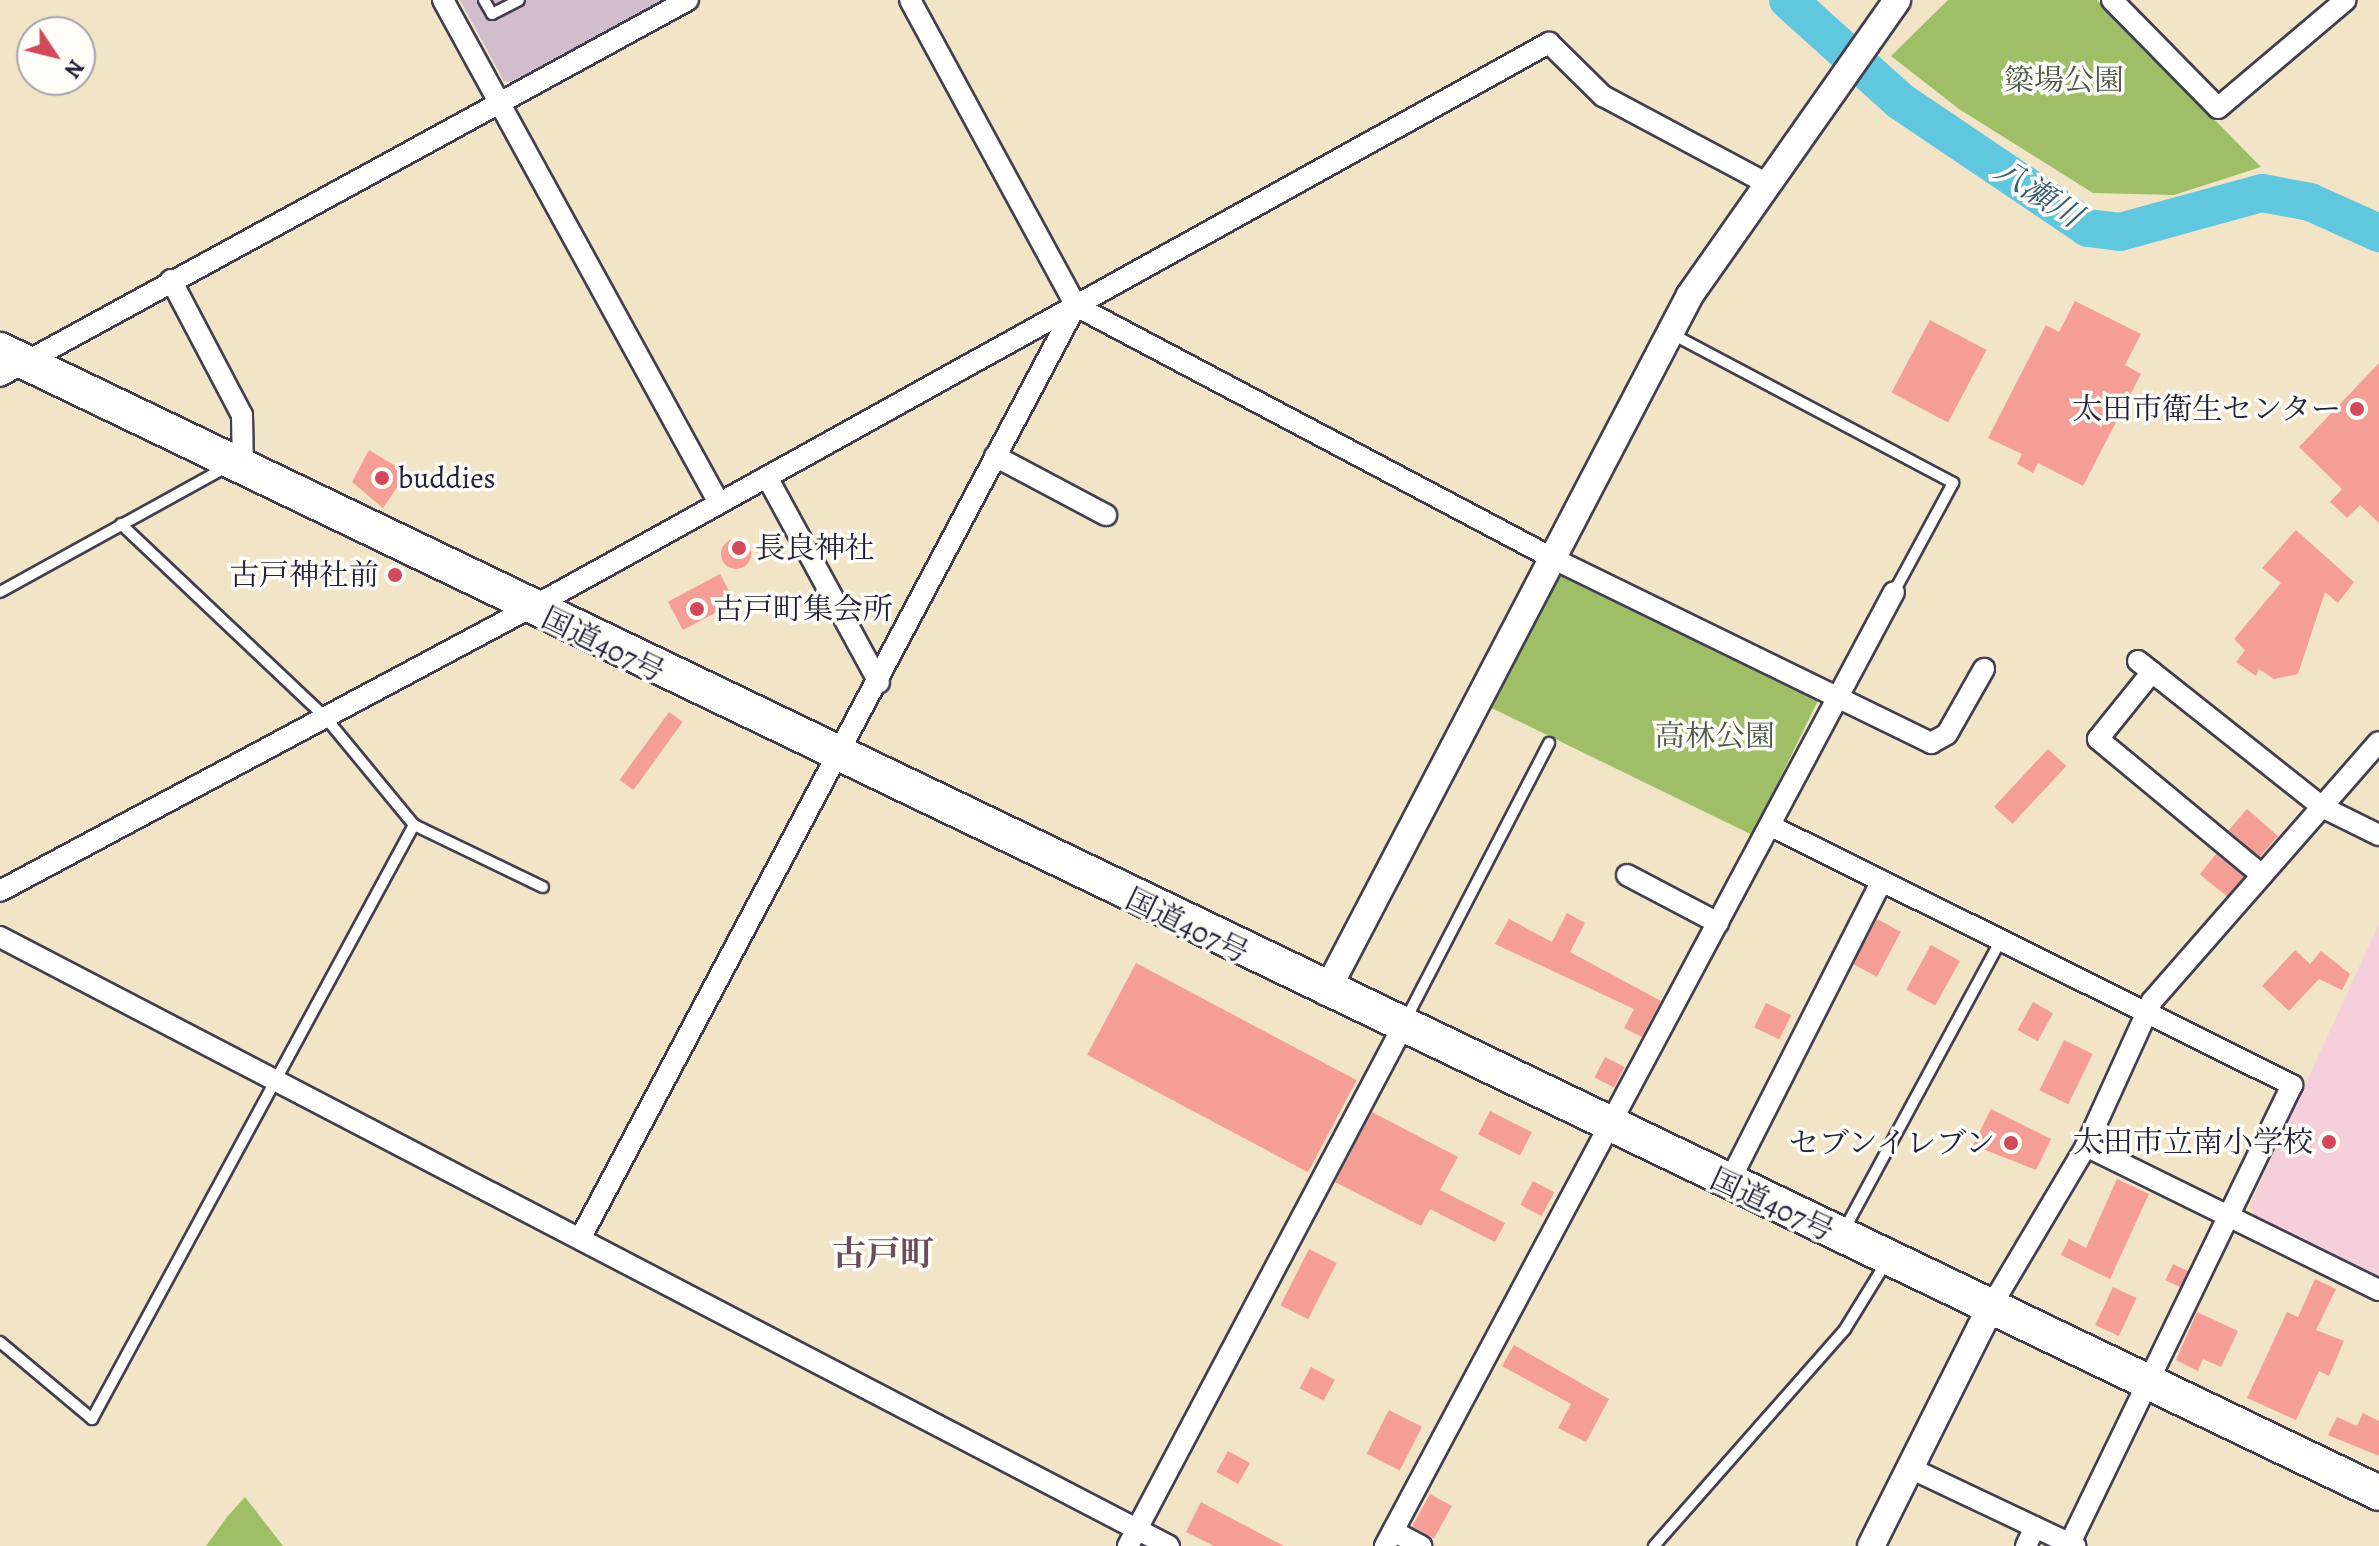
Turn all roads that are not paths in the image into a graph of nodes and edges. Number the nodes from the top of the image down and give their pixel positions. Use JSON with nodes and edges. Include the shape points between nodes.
{"nodes":[{"id":1,"x":443,"y":0,"type":"edge"},
{"id":2,"x":484,"y":0,"type":"edge"},
{"id":3,"x":519,"y":0,"type":"edge"},
{"id":4,"x":688,"y":0,"type":"edge"},
{"id":5,"x":910,"y":0,"type":"edge"},
{"id":6,"x":1897,"y":0,"type":"edge"},
{"id":7,"x":2112,"y":0,"type":"edge"},
{"id":8,"x":2346,"y":0,"type":"edge"},
{"id":9,"x":499,"y":103,"type":"junction"},
{"id":10,"x":1768,"y":184,"type":"junction"},
{"id":11,"x":171,"y":280,"type":"junction"},
{"id":12,"x":1076,"y":306,"type":"junction"},
{"id":13,"x":1672,"y":334,"type":"junction"},
{"id":14,"x":9,"y":363,"type":"edge"},
{"id":15,"x":995,"y":456,"type":"junction"},
{"id":16,"x":237,"y":467,"type":"junction"},
{"id":17,"x":767,"y":477,"type":"junction"},
{"id":18,"x":719,"y":503,"type":"junction"},
{"id":19,"x":1106,"y":515,"type":"dead end"},
{"id":20,"x":121,"y":524,"type":"junction"},
{"id":21,"x":1554,"y":559,"type":"junction"},
{"id":22,"x":0,"y":592,"type":"edge"},
{"id":23,"x":1894,"y":592,"type":"joint"},
{"id":24,"x":525,"y":607,"type":"junction"},
{"id":25,"x":1984,"y":669,"type":"dead end"},
{"id":26,"x":879,"y":682,"type":"junction"},
{"id":27,"x":1840,"y":700,"type":"junction"},
{"id":28,"x":325,"y":717,"type":"junction"},
{"id":29,"x":2379,"y":742,"type":"edge"},
{"id":30,"x":1549,"y":743,"type":"dead end"},
{"id":31,"x":836,"y":756,"type":"junction"},
{"id":32,"x":2322,"y":807,"type":"junction"},
{"id":33,"x":414,"y":825,"type":"junction"},
{"id":34,"x":1773,"y":827,"type":"junction"},
{"id":35,"x":2379,"y":835,"type":"edge"},
{"id":36,"x":1627,"y":875,"type":"dead end"},
{"id":37,"x":2262,"y":875,"type":"junction"},
{"id":38,"x":1880,"y":885,"type":"junction"},
{"id":39,"x":543,"y":887,"type":"dead end"},
{"id":40,"x":0,"y":891,"type":"edge"},
{"id":41,"x":1718,"y":923,"type":"junction"},
{"id":42,"x":0,"y":937,"type":"edge"},
{"id":43,"x":2000,"y":942,"type":"junction"},
{"id":44,"x":1326,"y":992,"type":"junction"},
{"id":45,"x":2147,"y":1014,"type":"junction"},
{"id":46,"x":1402,"y":1028,"type":"junction"},
{"id":47,"x":274,"y":1081,"type":"junction"},
{"id":48,"x":1609,"y":1128,"type":"junction"},
{"id":49,"x":2086,"y":1146,"type":"junction"},
{"id":50,"x":1728,"y":1184,"type":"junction"},
{"id":51,"x":2228,"y":1217,"type":"junction"},
{"id":52,"x":1839,"y":1237,"type":"junction"},
{"id":53,"x":580,"y":1239,"type":"junction"},
{"id":54,"x":1888,"y":1259,"type":"junction"},
{"id":55,"x":2379,"y":1290,"type":"edge"},
{"id":56,"x":1990,"y":1308,"type":"junction"},
{"id":57,"x":0,"y":1342,"type":"edge"},
{"id":58,"x":2150,"y":1384,"type":"junction"},
{"id":59,"x":1910,"y":1468,"type":"junction"},
{"id":60,"x":2379,"y":1493,"type":"edge"},
{"id":61,"x":2031,"y":1537,"type":"edge"},
{"id":62,"x":1133,"y":1538,"type":"edge"},
{"id":63,"x":1389,"y":1538,"type":"edge"},
{"id":64,"x":2072,"y":1545,"type":"edge"},
{"id":65,"x":1169,"y":1546,"type":"edge"},
{"id":66,"x":1421,"y":1546,"type":"edge"},
{"id":67,"x":1654,"y":1546,"type":"edge"},
{"id":68,"x":1871,"y":1546,"type":"edge"}],
"edges":[{"from":1,"to":9,"type":"street"},
{"from":2,"to":3,"type":"lane","via":[[492,14]]},
{"from":4,"to":9,"type":"street"},
{"from":5,"to":12,"type":"street"},
{"from":6,"to":10,"type":"street"},
{"from":7,"to":8,"type":"street","via":[[2218,108]]},
{"from":9,"to":11,"type":"street"},
{"from":9,"to":18,"type":"street"},
{"from":10,"to":12,"type":"street","via":[[1603,96],[1549,43]]},
{"from":10,"to":13,"type":"street","via":[[1712,261]]},
{"from":11,"to":14,"type":"street"},
{"from":11,"to":16,"type":"street","via":[[242,415]]},
{"from":12,"to":15,"type":"street"},
{"from":12,"to":17,"type":"street"},
{"from":12,"to":21,"type":"street"},
{"from":13,"to":21,"type":"street"},
{"from":13,"to":23,"type":"lane","via":[[1953,483]]},
{"from":14,"to":16,"type":"highway","name":"国道407号"},
{"from":15,"to":19,"type":"street"},
{"from":15,"to":26,"type":"street"},
{"from":16,"to":20,"type":"lane"},
{"from":16,"to":24,"type":"highway","name":"国道407号"},
{"from":17,"to":18,"type":"street"},
{"from":17,"to":26,"type":"street"},
{"from":18,"to":24,"type":"street"},
{"from":20,"to":22,"type":"lane"},
{"from":20,"to":28,"type":"lane"},
{"from":21,"to":27,"type":"street"},
{"from":21,"to":44,"type":"street"},
{"from":23,"to":27,"type":"street"},
{"from":24,"to":28,"type":"street"},
{"from":24,"to":31,"type":"highway","name":"国道407号"},
{"from":25,"to":27,"type":"street","via":[[1947,734],[1931,743]]},
{"from":26,"to":31,"type":"street"},
{"from":27,"to":34,"type":"street"},
{"from":28,"to":33,"type":"lane"},
{"from":28,"to":40,"type":"street"},
{"from":29,"to":32,"type":"street"},
{"from":30,"to":46,"type":"lane"},
{"from":31,"to":44,"type":"highway","name":"国道407号"},
{"from":31,"to":53,"type":"street"},
{"from":32,"to":35,"type":"street"},
{"from":32,"to":37,"type":"street"},
{"from":32,"to":37,"type":"street","via":[[2145,667],[2098,739]]},
{"from":33,"to":39,"type":"lane"},
{"from":33,"to":47,"type":"lane"},
{"from":34,"to":38,"type":"street"},
{"from":34,"to":41,"type":"street"},
{"from":36,"to":41,"type":"street"},
{"from":37,"to":45,"type":"street"},
{"from":38,"to":43,"type":"street"},
{"from":38,"to":50,"type":"street"},
{"from":41,"to":48,"type":"street"},
{"from":42,"to":47,"type":"street"},
{"from":43,"to":45,"type":"street"},
{"from":43,"to":52,"type":"lane"},
{"from":44,"to":46,"type":"highway","name":"国道407号"},
{"from":45,"to":49,"type":"street"},
{"from":45,"to":51,"type":"street","via":[[2292,1085]]},
{"from":46,"to":48,"type":"highway","name":"国道407号"},
{"from":46,"to":62,"type":"street"},
{"from":47,"to":53,"type":"street"},
{"from":47,"to":57,"type":"lane","via":[[92,1419]]},
{"from":48,"to":50,"type":"highway","name":"国道407号"},
{"from":48,"to":63,"type":"street"},
{"from":49,"to":51,"type":"street"},
{"from":49,"to":56,"type":"street"},
{"from":50,"to":52,"type":"highway","name":"国道407号"},
{"from":51,"to":55,"type":"street"},
{"from":51,"to":58,"type":"street"},
{"from":52,"to":54,"type":"highway","name":"国道407号"},
{"from":53,"to":62,"type":"street"},
{"from":54,"to":56,"type":"highway","name":"国道407号"},
{"from":54,"to":67,"type":"lane","via":[[1845,1329]]},
{"from":56,"to":58,"type":"highway","name":"国道407号"},
{"from":56,"to":59,"type":"street"},
{"from":58,"to":60,"type":"highway","name":"国道407号"},
{"from":58,"to":64,"type":"street"},
{"from":59,"to":61,"type":"street"},
{"from":59,"to":68,"type":"street"},
{"from":61,"to":64,"type":"street"},
{"from":62,"to":65,"type":"street"},
{"from":63,"to":66,"type":"street"}]}
